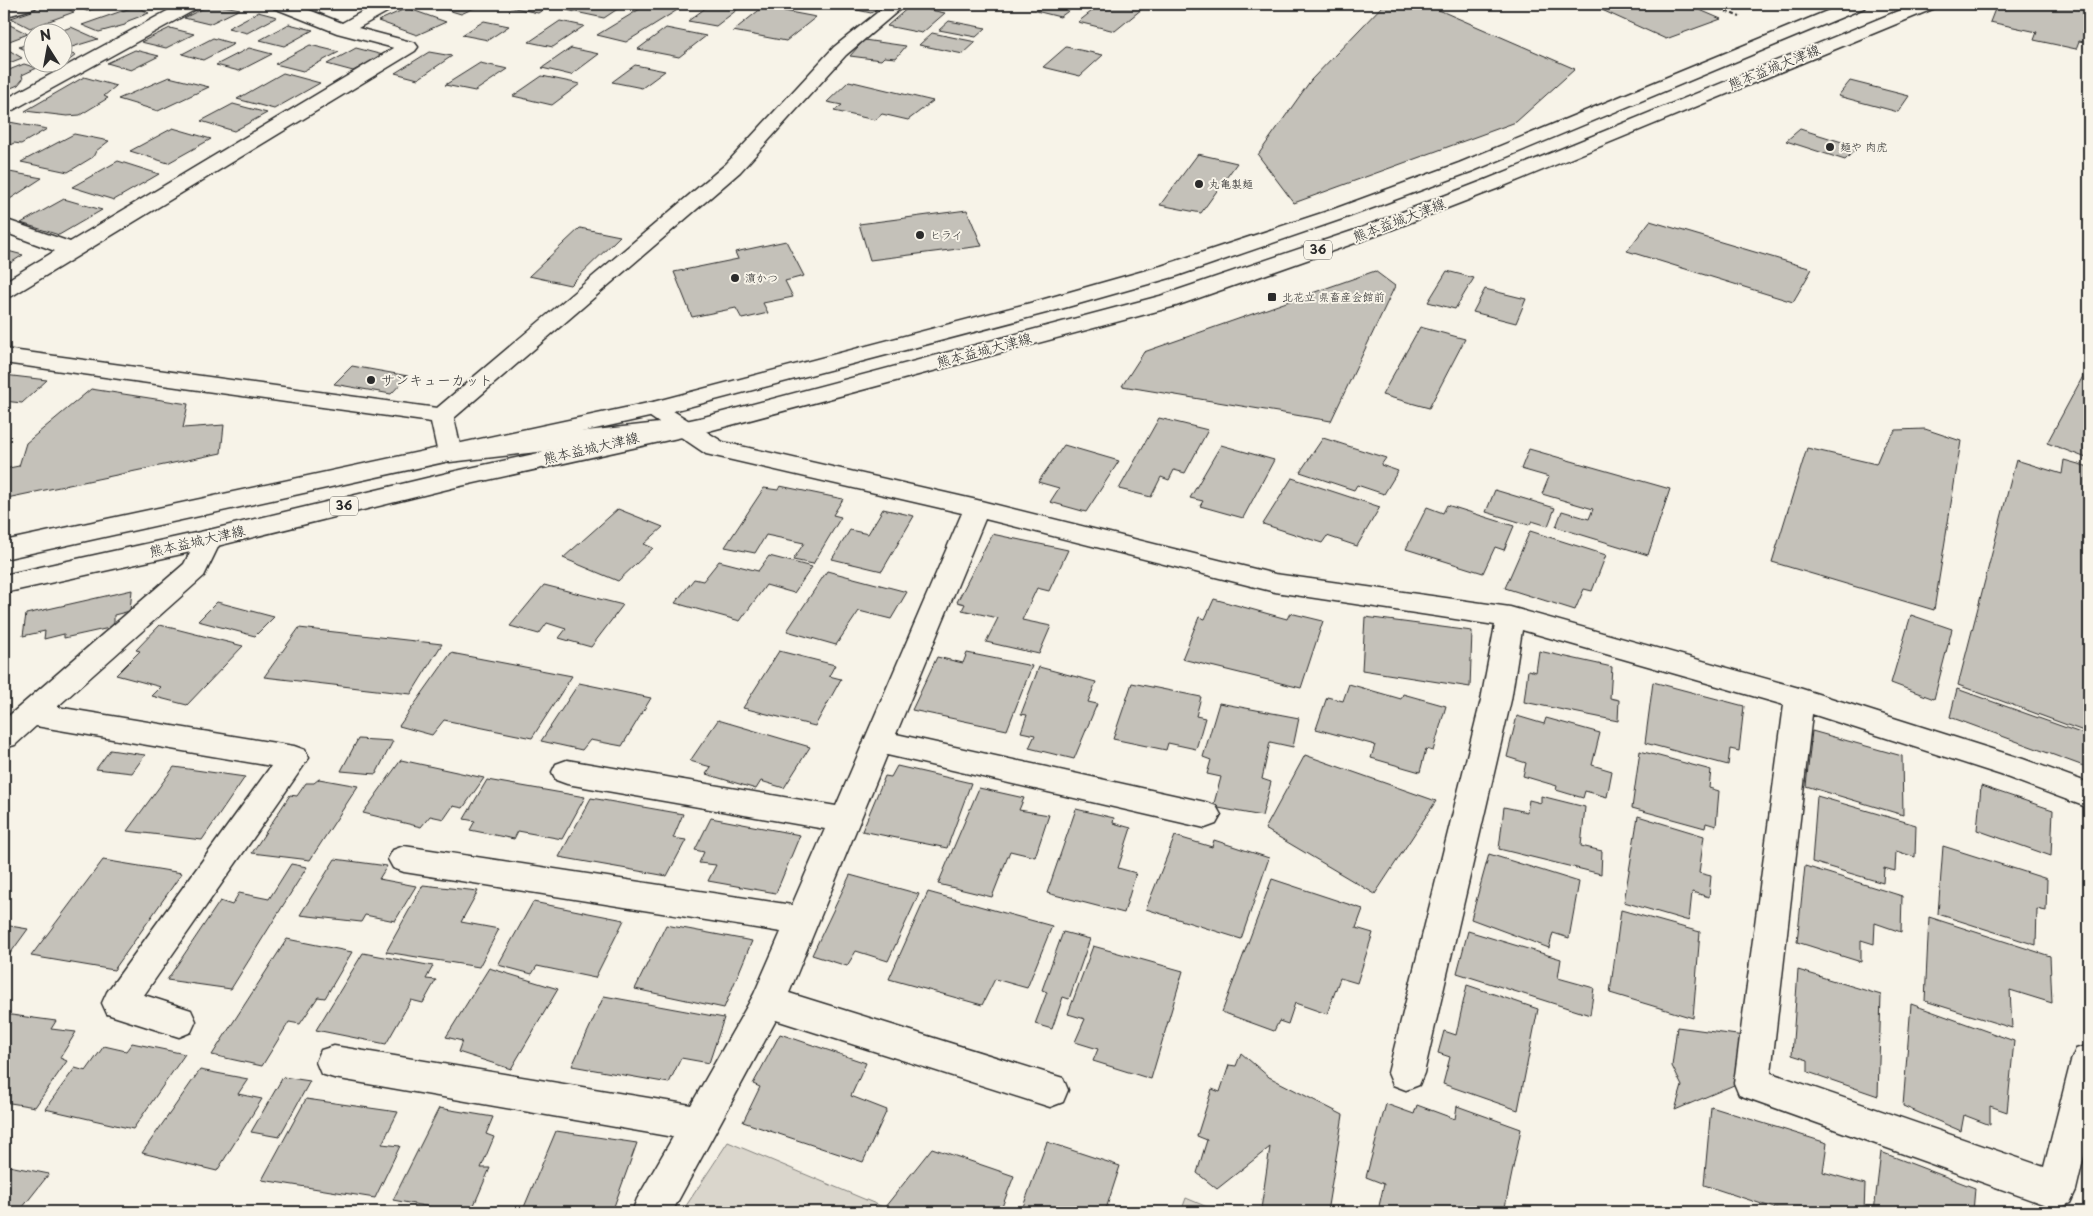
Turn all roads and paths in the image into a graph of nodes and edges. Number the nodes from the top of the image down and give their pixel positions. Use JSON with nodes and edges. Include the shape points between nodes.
{"nodes":[{"id":1,"x":29,"y":4,"type":"edge"},
{"id":2,"x":192,"y":4,"type":"edge"},
{"id":3,"x":280,"y":4,"type":"edge"},
{"id":4,"x":388,"y":4,"type":"edge"},
{"id":5,"x":898,"y":4,"type":"edge"},
{"id":6,"x":1858,"y":4,"type":"edge"},
{"id":7,"x":1929,"y":4,"type":"edge"},
{"id":8,"x":4,"y":12,"type":"edge"},
{"id":9,"x":343,"y":29,"type":"junction"},
{"id":10,"x":4,"y":107,"type":"edge"},
{"id":11,"x":4,"y":225,"type":"edge"},
{"id":12,"x":72,"y":250,"type":"junction"},
{"id":13,"x":4,"y":291,"type":"edge"},
{"id":14,"x":4,"y":356,"type":"edge"},
{"id":15,"x":654,"y":409,"type":"junction"},
{"id":16,"x":442,"y":416,"type":"junction"},
{"id":17,"x":683,"y":428,"type":"junction"},
{"id":18,"x":450,"y":454,"type":"junction"},
{"id":19,"x":977,"y":508,"type":"junction"},
{"id":20,"x":209,"y":539,"type":"junction"},
{"id":21,"x":4,"y":550,"type":"edge"},
{"id":22,"x":4,"y":584,"type":"edge"},
{"id":23,"x":1510,"y":616,"type":"junction"},
{"id":24,"x":1800,"y":699,"type":"junction"},
{"id":25,"x":30,"y":714,"type":"junction"},
{"id":26,"x":4,"y":737,"type":"edge"},
{"id":27,"x":879,"y":742,"type":"junction"},
{"id":28,"x":567,"y":772,"type":"dead end"},
{"id":29,"x":2089,"y":796,"type":"edge"},
{"id":30,"x":1205,"y":815,"type":"dead end"},
{"id":31,"x":846,"y":820,"type":"junction"},
{"id":32,"x":404,"y":859,"type":"dead end"},
{"id":33,"x":803,"y":921,"type":"junction"},
{"id":34,"x":768,"y":1002,"type":"junction"},
{"id":35,"x":179,"y":1021,"type":"dead end"},
{"id":36,"x":2089,"y":1061,"type":"edge"},
{"id":37,"x":334,"y":1062,"type":"dead end"},
{"id":38,"x":1406,"y":1073,"type":"dead end"},
{"id":39,"x":1050,"y":1090,"type":"dead end"},
{"id":40,"x":700,"y":1124,"type":"junction"},
{"id":41,"x":650,"y":1212,"type":"edge"}],
"edges":[{"from":1,"to":8,"type":"street"},
{"from":2,"to":10,"type":"street"},
{"from":3,"to":9,"type":"street"},
{"from":4,"to":9,"type":"street"},
{"from":5,"to":16,"type":"street","via":[[840,51],[733,168]]},
{"from":6,"to":15,"type":"street","name":"熊本益城大津線","number":"36","via":[[1466,167],[1169,271],[1042,308]]},
{"from":7,"to":17,"type":"street","name":"熊本益城大津線","number":"36","via":[[1377,229],[1168,301]]},
{"from":9,"to":12,"type":"street","via":[[409,47]]},
{"from":11,"to":12,"type":"street"},
{"from":12,"to":13,"type":"street"},
{"from":14,"to":16,"type":"street"},
{"from":15,"to":17,"type":"street"},
{"from":15,"to":18,"type":"street","name":"熊本益城大津線","number":"36"},
{"from":16,"to":18,"type":"street"},
{"from":17,"to":18,"type":"street"},
{"from":17,"to":19,"type":"street","via":[[714,448]]},
{"from":17,"to":20,"type":"street","name":"熊本益城大津線","number":"36"},
{"from":18,"to":21,"type":"street","name":"熊本益城大津線","number":"36"},
{"from":19,"to":23,"type":"street","via":[[1275,584]]},
{"from":19,"to":27,"type":"street"},
{"from":20,"to":22,"type":"street","name":"熊本益城大津線","number":"36"},
{"from":20,"to":25,"type":"street","via":[[195,568]]},
{"from":23,"to":24,"type":"street"},
{"from":23,"to":38,"type":"street","via":[[1496,700]]},
{"from":24,"to":29,"type":"street"},
{"from":24,"to":36,"type":"street","via":[[1752,1083],[2057,1190]]},
{"from":25,"to":26,"type":"street"},
{"from":25,"to":35,"type":"street","via":[[294,758],[119,1003]]},
{"from":27,"to":30,"type":"street"},
{"from":27,"to":31,"type":"street"},
{"from":28,"to":31,"type":"street"},
{"from":31,"to":33,"type":"street"},
{"from":32,"to":33,"type":"street"},
{"from":33,"to":34,"type":"street"},
{"from":34,"to":39,"type":"street"},
{"from":34,"to":40,"type":"street"},
{"from":37,"to":40,"type":"street"},
{"from":40,"to":41,"type":"street"}]}
